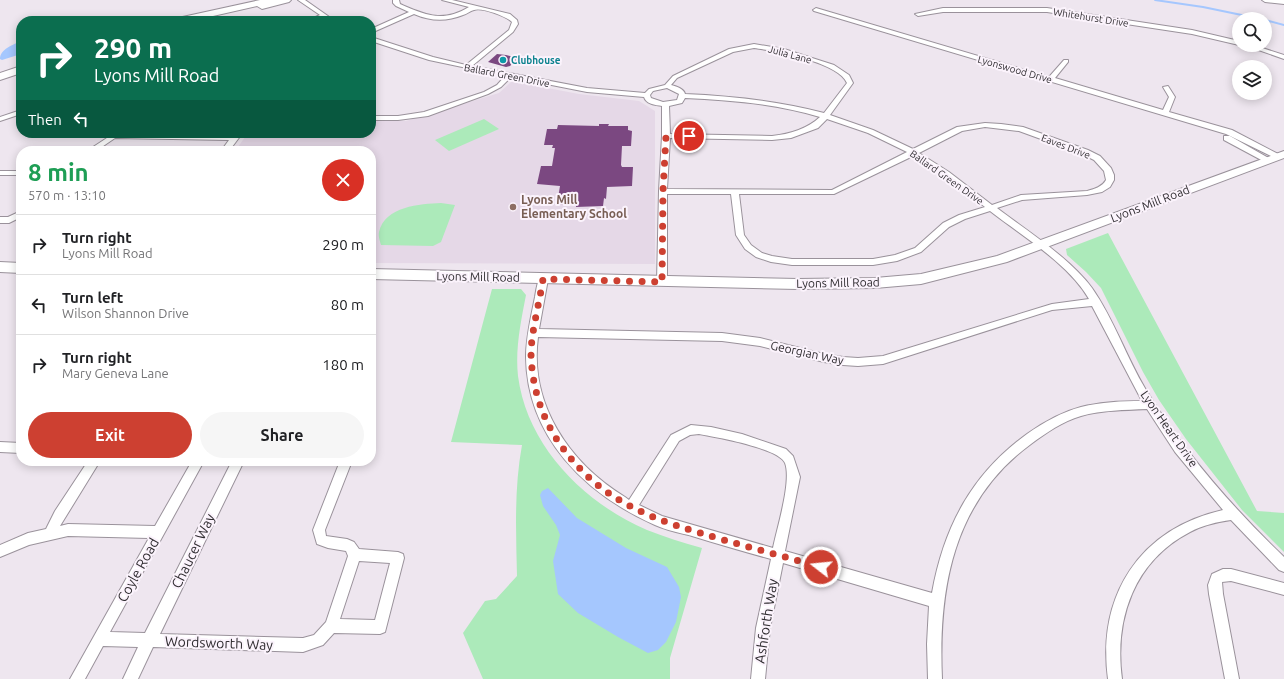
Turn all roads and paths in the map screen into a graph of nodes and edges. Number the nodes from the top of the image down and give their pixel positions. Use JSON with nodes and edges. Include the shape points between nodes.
{"nodes":[{"id":1,"x":272,"y":0,"type":"edge"},
{"id":2,"x":286,"y":0,"type":"edge"},
{"id":3,"x":301,"y":0,"type":"edge"},
{"id":4,"x":396,"y":0,"type":"edge"},
{"id":5,"x":444,"y":0,"type":"edge"},
{"id":6,"x":1265,"y":0,"type":"edge"},
{"id":7,"x":1284,"y":2,"type":"edge"},
{"id":8,"x":474,"y":7,"type":"junction"},
{"id":9,"x":816,"y":10,"type":"dead end"},
{"id":10,"x":413,"y":12,"type":"junction"},
{"id":11,"x":918,"y":14,"type":"dead end"},
{"id":12,"x":200,"y":16,"type":"edge"},
{"id":13,"x":219,"y":16,"type":"edge"},
{"id":14,"x":324,"y":16,"type":"edge"},
{"id":15,"x":376,"y":29,"type":"edge"},
{"id":16,"x":376,"y":41,"type":"edge"},
{"id":17,"x":1232,"y":41,"type":"edge"},
{"id":18,"x":1269,"y":52,"type":"edge"},
{"id":19,"x":1284,"y":57,"type":"edge"},
{"id":20,"x":1066,"y":61,"type":"dead end"},
{"id":21,"x":16,"y":65,"type":"edge"},
{"id":22,"x":467,"y":67,"type":"junction"},
{"id":23,"x":0,"y":71,"type":"edge"},
{"id":24,"x":16,"y":71,"type":"edge"},
{"id":25,"x":510,"y":75,"type":"junction"},
{"id":26,"x":0,"y":77,"type":"edge"},
{"id":27,"x":1051,"y":79,"type":"junction"},
{"id":28,"x":667,"y":86,"type":"junction"},
{"id":29,"x":1166,"y":87,"type":"dead end"},
{"id":30,"x":647,"y":95,"type":"junction"},
{"id":31,"x":683,"y":96,"type":"junction"},
{"id":32,"x":665,"y":104,"type":"junction"},
{"id":33,"x":1165,"y":113,"type":"junction"},
{"id":34,"x":16,"y":114,"type":"edge"},
{"id":35,"x":826,"y":115,"type":"junction"},
{"id":36,"x":376,"y":118,"type":"edge"},
{"id":37,"x":0,"y":119,"type":"edge"},
{"id":38,"x":1214,"y":128,"type":"junction"},
{"id":39,"x":666,"y":136,"type":"junction"},
{"id":40,"x":108,"y":138,"type":"edge"},
{"id":41,"x":97,"y":146,"type":"edge"},
{"id":42,"x":914,"y":153,"type":"junction"},
{"id":43,"x":1277,"y":156,"type":"edge"},
{"id":44,"x":0,"y":173,"type":"edge"},
{"id":45,"x":16,"y":173,"type":"edge"},
{"id":46,"x":663,"y":191,"type":"junction"},
{"id":47,"x":735,"y":192,"type":"junction"},
{"id":48,"x":991,"y":208,"type":"junction"},
{"id":49,"x":16,"y":216,"type":"edge"},
{"id":50,"x":0,"y":220,"type":"edge"},
{"id":51,"x":1039,"y":244,"type":"junction"},
{"id":52,"x":0,"y":267,"type":"edge"},
{"id":53,"x":16,"y":268,"type":"edge"},
{"id":54,"x":376,"y":274,"type":"edge"},
{"id":55,"x":543,"y":279,"type":"junction"},
{"id":56,"x":662,"y":282,"type":"junction"},
{"id":57,"x":1095,"y":302,"type":"junction"},
{"id":58,"x":534,"y":333,"type":"junction"},
{"id":59,"x":1150,"y":405,"type":"junction"},
{"id":60,"x":0,"y":447,"type":"edge"},
{"id":61,"x":16,"y":448,"type":"edge"},
{"id":62,"x":91,"y":466,"type":"edge"},
{"id":63,"x":195,"y":466,"type":"edge"},
{"id":64,"x":236,"y":466,"type":"edge"},
{"id":65,"x":344,"y":466,"type":"edge"},
{"id":66,"x":631,"y":507,"type":"junction"},
{"id":67,"x":1232,"y":514,"type":"junction"},
{"id":68,"x":159,"y":532,"type":"junction"},
{"id":69,"x":50,"y":534,"type":"junction"},
{"id":70,"x":0,"y":551,"type":"edge"},
{"id":71,"x":355,"y":555,"type":"junction"},
{"id":72,"x":777,"y":555,"type":"junction"},
{"id":73,"x":1284,"y":566,"type":"edge"},
{"id":74,"x":1284,"y":589,"type":"edge"},
{"id":75,"x":936,"y":601,"type":"junction"},
{"id":76,"x":331,"y":626,"type":"junction"},
{"id":77,"x":99,"y":639,"type":"junction"},
{"id":78,"x":149,"y":641,"type":"junction"},
{"id":79,"x":77,"y":679,"type":"edge"},
{"id":80,"x":130,"y":679,"type":"edge"},
{"id":81,"x":758,"y":679,"type":"edge"},
{"id":82,"x":935,"y":679,"type":"edge"},
{"id":83,"x":1115,"y":679,"type":"edge"},
{"id":84,"x":1232,"y":679,"type":"edge"}],
"edges":[{"from":1,"to":12,"type":"main road"},
{"from":2,"to":13,"type":"main road"},
{"from":3,"to":14,"type":"street"},
{"from":4,"to":10,"type":"street","via":[[398,5]]},
{"from":5,"to":8,"type":"street"},
{"from":6,"to":7,"type":"street"},
{"from":8,"to":10,"type":"street","via":[[451,19],[434,19]]},
{"from":8,"to":22,"type":"street","via":[[508,15],[515,24],[511,31]]},
{"from":9,"to":27,"type":"street","name":"Lyonswood Drive"},
{"from":10,"to":15,"type":"street"},
{"from":11,"to":17,"type":"street","name":"Whitehurst Drive","via":[[943,10],[1047,10]]},
{"from":16,"to":22,"type":"street","name":"Ballard Green Drive","via":[[431,59]]},
{"from":18,"to":19,"type":"street"},
{"from":20,"to":27,"type":"street"},
{"from":21,"to":23,"type":"main road"},
{"from":22,"to":25,"type":"street","name":"Ballard Green Drive"},
{"from":24,"to":26,"type":"main road"},
{"from":25,"to":30,"type":"street","name":"Ballard Green Drive","via":[[587,90]]},
{"from":25,"to":36,"type":"street","via":[[499,86],[486,93],[425,114]]},
{"from":27,"to":33,"type":"street","name":"Lyonswood Drive"},
{"from":28,"to":30,"type":"street","via":[[656,88]]},
{"from":28,"to":31,"type":"street","via":[[678,90]]},
{"from":28,"to":35,"type":"street","name":"Julia Lane","via":[[675,77],[731,50],[754,46],[773,48],[832,66],[847,76],[850,80],[848,87]]},
{"from":29,"to":33,"type":"street","via":[[1172,97]]},
{"from":30,"to":32,"type":"street","via":[[652,102]]},
{"from":31,"to":32,"type":"street","via":[[677,102]]},
{"from":31,"to":35,"type":"street","name":"Ballard Green Drive","via":[[780,104]]},
{"from":32,"to":39,"type":"street"},
{"from":33,"to":38,"type":"street","name":"Lyonswood Drive"},
{"from":34,"to":37,"type":"street"},
{"from":35,"to":39,"type":"street","via":[[816,126],[782,138]]},
{"from":35,"to":42,"type":"street","name":"Ballard Green Drive","via":[[864,128]]},
{"from":38,"to":43,"type":"street","name":"Lyonswood Drive","via":[[1229,132]]},
{"from":38,"to":43,"type":"street","name":"Lyonswood Drive","via":[[1222,135]]},
{"from":39,"to":46,"type":"street"},
{"from":40,"to":41,"type":"street"},
{"from":42,"to":47,"type":"street","via":[[834,192]]},
{"from":42,"to":48,"type":"street","name":"Ballard Green Drive"},
{"from":42,"to":48,"type":"street","name":"Eaves Drive","via":[[960,129],[1001,126],[1020,129],[1085,152],[1097,158],[1110,175],[1107,185],[1093,192],[1021,198]]},
{"from":43,"to":51,"type":"main road","name":"Lyons Mill Road"},
{"from":44,"to":45,"type":"street"},
{"from":46,"to":47,"type":"street"},
{"from":46,"to":56,"type":"street"},
{"from":47,"to":48,"type":"street","via":[[738,227],[743,241],[759,255],[792,262],[859,262],[897,258],[918,250],[949,223]]},
{"from":48,"to":51,"type":"street","name":"Ballard Green Drive"},
{"from":49,"to":50,"type":"street"},
{"from":51,"to":56,"type":"main road","name":"Lyons Mill Road","via":[[1002,259],[958,271],[892,282]]},
{"from":51,"to":57,"type":"street","name":"Lyon Heart Drive","via":[[1078,278]]},
{"from":52,"to":53,"type":"main road"},
{"from":54,"to":55,"type":"main road","name":"Lyons Mill Road"},
{"from":55,"to":56,"type":"main road","name":"Lyons Mill Road"},
{"from":55,"to":58,"type":"street"},
{"from":57,"to":58,"type":"street","name":"Georgian Way","via":[[1052,307],[870,362],[837,360],[760,342],[722,337]]},
{"from":57,"to":59,"type":"street","name":"Lyon Heart Drive"},
{"from":58,"to":66,"type":"street","via":[[531,352],[537,396],[545,419],[557,441],[581,470],[608,494]]},
{"from":59,"to":67,"type":"street","name":"Lyon Heart Drive"},
{"from":59,"to":75,"type":"street","via":[[1086,410],[1056,421],[1015,448],[984,480],[959,520],[950,544]]},
{"from":60,"to":61,"type":"street"},
{"from":62,"to":69,"type":"street","via":[[59,515]]},
{"from":63,"to":68,"type":"street","name":"Coyle Road"},
{"from":64,"to":78,"type":"street","name":"Chaucer Way"},
{"from":65,"to":71,"type":"street","via":[[319,534],[321,540],[326,543],[350,546]]},
{"from":66,"to":72,"type":"street","via":[[688,530]]},
{"from":66,"to":72,"type":"street","name":"Ashforth Way","via":[[675,438],[683,432],[703,429],[770,446],[788,457],[794,477]]},
{"from":67,"to":73,"type":"street","name":"Lyon Heart Drive"},
{"from":67,"to":83,"type":"street","via":[[1184,528],[1148,556],[1135,572],[1124,594],[1116,620],[1113,648]]},
{"from":68,"to":69,"type":"street","via":[[68,530]]},
{"from":68,"to":77,"type":"street","name":"Coyle Road"},
{"from":69,"to":70,"type":"street","via":[[28,539]]},
{"from":71,"to":76,"type":"street","name":"Wordsworth Way"},
{"from":71,"to":76,"type":"street","via":[[398,558],[380,627]]},
{"from":72,"to":75,"type":"street"},
{"from":72,"to":81,"type":"street","name":"Ashforth Way","via":[[763,628]]},
{"from":74,"to":84,"type":"street","via":[[1231,575],[1217,578],[1216,594]]},
{"from":75,"to":82,"type":"street"},
{"from":76,"to":78,"type":"street","name":"Wordsworth Way","via":[[318,640],[303,645]]},
{"from":77,"to":78,"type":"street","name":"Wordsworth Way"},
{"from":77,"to":79,"type":"street","name":"Coyle Road"},
{"from":78,"to":80,"type":"street","name":"Chaucer Way"}]}
